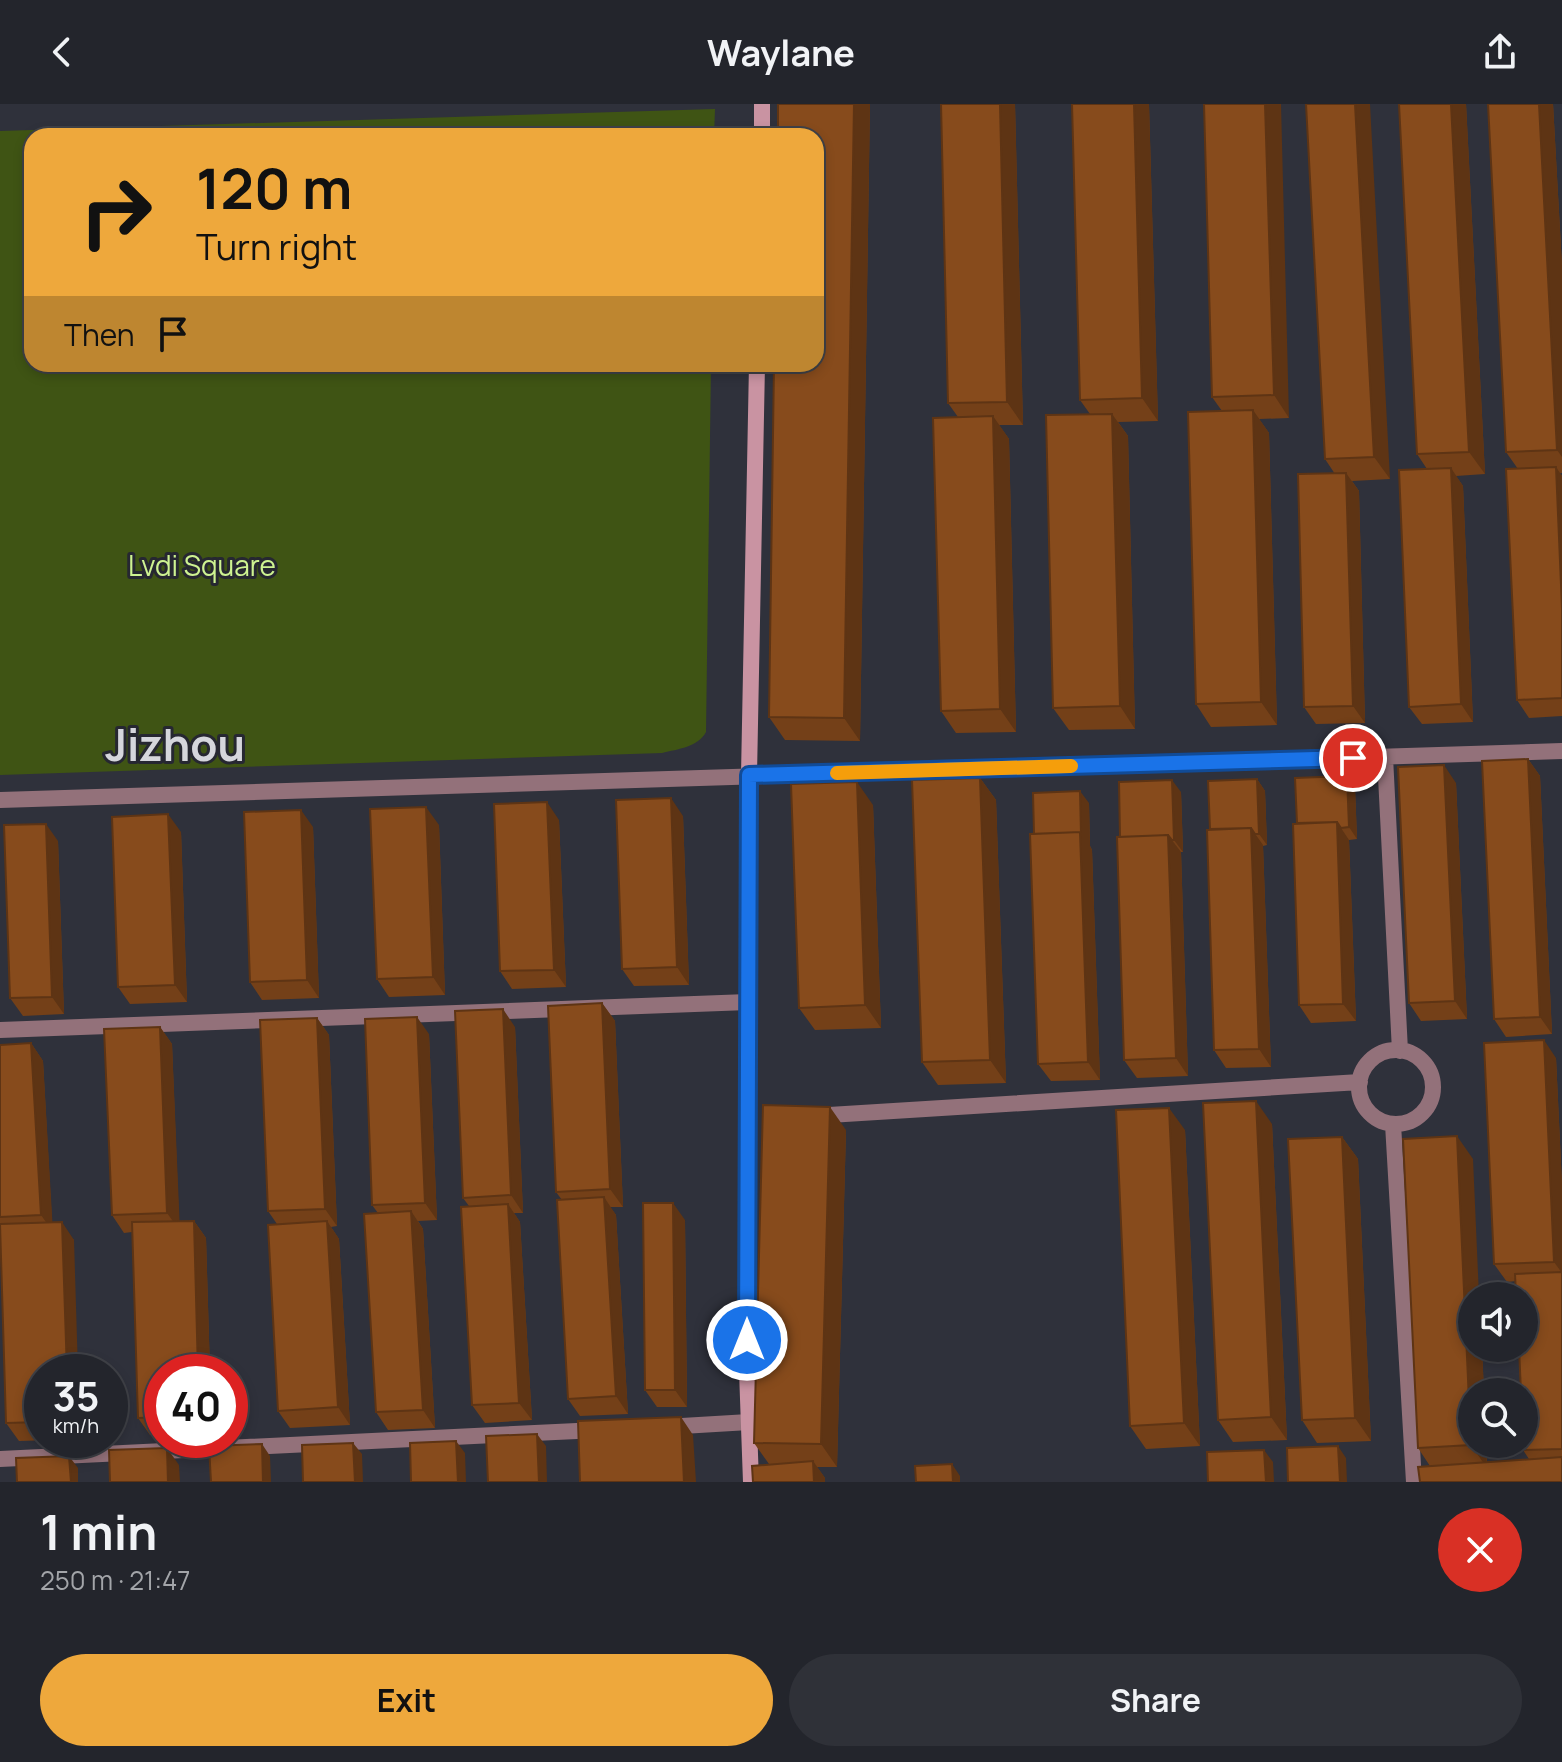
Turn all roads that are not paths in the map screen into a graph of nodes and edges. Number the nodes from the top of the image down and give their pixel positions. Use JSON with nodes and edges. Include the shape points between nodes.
{"nodes":[{"id":1,"x":762,"y":104,"type":"edge"},
{"id":2,"x":762,"y":128,"type":"edge"},
{"id":3,"x":757,"y":372,"type":"edge"},
{"id":4,"x":1562,"y":751,"type":"edge"},
{"id":5,"x":1385,"y":757,"type":"junction"},
{"id":6,"x":749,"y":775,"type":"junction"},
{"id":7,"x":0,"y":800,"type":"edge"},
{"id":8,"x":748,"y":1002,"type":"junction"},
{"id":9,"x":0,"y":1030,"type":"edge"},
{"id":10,"x":1400,"y":1051,"type":"junction"},
{"id":11,"x":1360,"y":1082,"type":"junction"},
{"id":12,"x":795,"y":1117,"type":"edge"},
{"id":13,"x":1393,"y":1124,"type":"junction"},
{"id":14,"x":749,"y":1422,"type":"junction"},
{"id":15,"x":653,"y":1427,"type":"edge"},
{"id":16,"x":621,"y":1429,"type":"edge"},
{"id":17,"x":0,"y":1459,"type":"edge"},
{"id":18,"x":751,"y":1482,"type":"edge"},
{"id":19,"x":1414,"y":1482,"type":"edge"}],
"edges":[{"from":1,"to":2,"type":"street"},
{"from":3,"to":6,"type":"street"},
{"from":4,"to":5,"type":"street"},
{"from":5,"to":6,"type":"street"},
{"from":5,"to":10,"type":"street"},
{"from":6,"to":7,"type":"street"},
{"from":6,"to":8,"type":"street"},
{"from":8,"to":9,"type":"street"},
{"from":8,"to":14,"type":"street","via":[[756,1119]]},
{"from":10,"to":11,"type":"street","via":[[1375,1056]]},
{"from":10,"to":13,"type":"street","via":[[1424,1062],[1433,1077],[1433,1095],[1425,1111]]},
{"from":11,"to":12,"type":"street"},
{"from":11,"to":13,"type":"street","via":[[1364,1105],[1376,1118]]},
{"from":13,"to":19,"type":"street"},
{"from":14,"to":15,"type":"street"},
{"from":14,"to":18,"type":"street"},
{"from":16,"to":17,"type":"street"}]}
